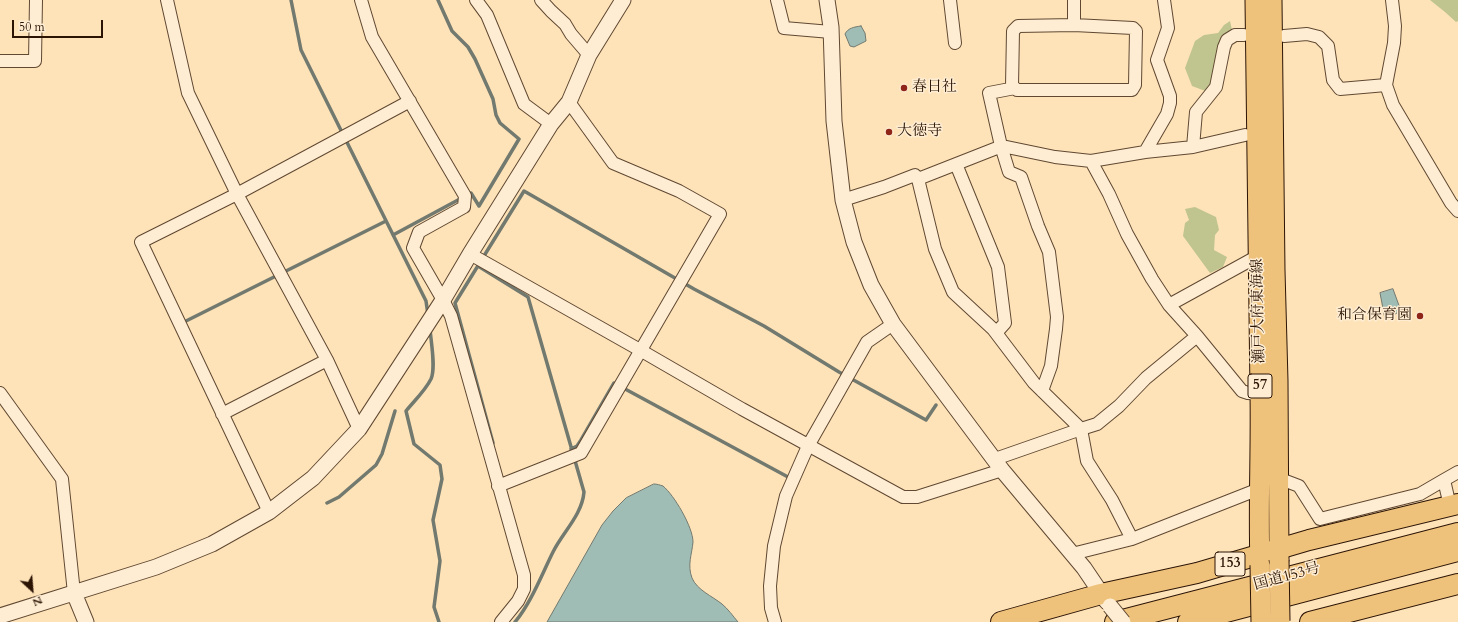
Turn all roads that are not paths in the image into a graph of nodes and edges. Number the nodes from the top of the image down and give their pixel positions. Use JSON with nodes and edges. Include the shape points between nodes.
{"nodes":[{"id":1,"x":36,"y":0,"type":"edge"},
{"id":2,"x":167,"y":0,"type":"edge"},
{"id":3,"x":361,"y":0,"type":"edge"},
{"id":4,"x":476,"y":0,"type":"edge"},
{"id":5,"x":541,"y":0,"type":"edge"},
{"id":6,"x":623,"y":0,"type":"edge"},
{"id":7,"x":777,"y":0,"type":"edge"},
{"id":8,"x":827,"y":0,"type":"edge"},
{"id":9,"x":950,"y":0,"type":"edge"},
{"id":10,"x":1074,"y":0,"type":"edge"},
{"id":11,"x":1164,"y":0,"type":"edge"},
{"id":12,"x":1243,"y":0,"type":"edge"},
{"id":13,"x":1255,"y":0,"type":"edge"},
{"id":14,"x":1272,"y":0,"type":"edge"},
{"id":15,"x":1284,"y":0,"type":"edge"},
{"id":16,"x":1392,"y":0,"type":"edge"},
{"id":17,"x":1074,"y":25,"type":"junction"},
{"id":18,"x":831,"y":32,"type":"junction"},
{"id":19,"x":1244,"y":35,"type":"junction"},
{"id":20,"x":1284,"y":36,"type":"junction"},
{"id":21,"x":955,"y":42,"type":"dead end"},
{"id":22,"x":589,"y":55,"type":"junction"},
{"id":23,"x":0,"y":61,"type":"edge"},
{"id":24,"x":1386,"y":85,"type":"junction"},
{"id":25,"x":1015,"y":88,"type":"junction"},
{"id":26,"x":410,"y":101,"type":"junction"},
{"id":27,"x":569,"y":102,"type":"junction"},
{"id":28,"x":551,"y":124,"type":"junction"},
{"id":29,"x":1246,"y":134,"type":"junction"},
{"id":30,"x":1001,"y":146,"type":"junction"},
{"id":31,"x":1193,"y":147,"type":"junction"},
{"id":32,"x":1145,"y":152,"type":"junction"},
{"id":33,"x":1091,"y":161,"type":"junction"},
{"id":34,"x":956,"y":164,"type":"junction"},
{"id":35,"x":918,"y":179,"type":"junction"},
{"id":36,"x":237,"y":194,"type":"junction"},
{"id":37,"x":842,"y":200,"type":"junction"},
{"id":38,"x":1267,"y":207,"type":"junction"},
{"id":39,"x":1458,"y":211,"type":"edge"},
{"id":40,"x":470,"y":254,"type":"junction"},
{"id":41,"x":1258,"y":256,"type":"junction"},
{"id":42,"x":1275,"y":270,"type":"junction"},
{"id":43,"x":443,"y":300,"type":"junction"},
{"id":44,"x":1169,"y":305,"type":"junction"},
{"id":45,"x":893,"y":324,"type":"junction"},
{"id":46,"x":996,"y":333,"type":"junction"},
{"id":47,"x":1197,"y":336,"type":"junction"},
{"id":48,"x":640,"y":350,"type":"junction"},
{"id":49,"x":327,"y":360,"type":"junction"},
{"id":50,"x":1042,"y":391,"type":"junction"},
{"id":51,"x":0,"y":393,"type":"edge"},
{"id":52,"x":1260,"y":394,"type":"junction"},
{"id":53,"x":222,"y":414,"type":"junction"},
{"id":54,"x":359,"y":429,"type":"junction"},
{"id":55,"x":1081,"y":429,"type":"junction"},
{"id":56,"x":808,"y":446,"type":"junction"},
{"id":57,"x":999,"y":465,"type":"junction"},
{"id":58,"x":1458,"y":472,"type":"edge"},
{"id":59,"x":1278,"y":478,"type":"junction"},
{"id":60,"x":1444,"y":480,"type":"junction"},
{"id":61,"x":498,"y":486,"type":"junction"},
{"id":62,"x":1260,"y":489,"type":"junction"},
{"id":63,"x":1454,"y":505,"type":"edge"},
{"id":64,"x":269,"y":512,"type":"junction"},
{"id":65,"x":1458,"y":533,"type":"edge"},
{"id":66,"x":1132,"y":538,"type":"junction"},
{"id":67,"x":1458,"y":551,"type":"edge"},
{"id":68,"x":1072,"y":554,"type":"junction"},
{"id":69,"x":1270,"y":558,"type":"junction"},
{"id":70,"x":1458,"y":584,"type":"edge"},
{"id":71,"x":74,"y":593,"type":"junction"},
{"id":72,"x":1109,"y":607,"type":"edge"},
{"id":73,"x":0,"y":616,"type":"edge"},
{"id":74,"x":1280,"y":621,"type":"edge"},
{"id":75,"x":86,"y":622,"type":"edge"},
{"id":76,"x":501,"y":622,"type":"edge"},
{"id":77,"x":775,"y":622,"type":"edge"},
{"id":78,"x":1001,"y":622,"type":"edge"},
{"id":79,"x":1123,"y":622,"type":"edge"},
{"id":80,"x":1188,"y":622,"type":"edge"},
{"id":81,"x":1261,"y":622,"type":"edge"},
{"id":82,"x":1310,"y":622,"type":"edge"}],
"edges":[{"from":1,"to":23,"type":"street","via":[[35,61]]},
{"from":2,"to":36,"type":"street","via":[[188,93]]},
{"from":3,"to":26,"type":"street","via":[[372,37]]},
{"from":4,"to":28,"type":"street","via":[[487,15],[524,104]]},
{"from":5,"to":22,"type":"street","via":[[566,24]]},
{"from":6,"to":22,"type":"street"},
{"from":7,"to":18,"type":"street","via":[[784,28]]},
{"from":8,"to":18,"type":"street"},
{"from":9,"to":21,"type":"street"},
{"from":10,"to":17,"type":"street"},
{"from":11,"to":32,"type":"street","via":[[1168,28],[1157,60],[1170,96],[1170,103],[1168,114]]},
{"from":12,"to":19,"type":"main road","number":"57"},
{"from":13,"to":38,"type":"main road","name":"瀬戸大府東海線","number":"57"},
{"from":14,"to":38,"type":"main road","name":"瀬戸大府東海線","number":"57"},
{"from":15,"to":20,"type":"main road","number":"57"},
{"from":16,"to":24,"type":"street","via":[[1394,43]]},
{"from":17,"to":25,"type":"street","via":[[1018,26],[1013,31],[1012,86]]},
{"from":17,"to":25,"type":"street","via":[[1133,28],[1136,31],[1135,85],[1132,90]]},
{"from":18,"to":37,"type":"street","via":[[834,121]]},
{"from":19,"to":29,"type":"main road","number":"57"},
{"from":19,"to":31,"type":"street","via":[[1227,40],[1216,87],[1196,112]]},
{"from":20,"to":24,"type":"street","via":[[1307,34],[1319,37],[1328,46],[1333,80],[1340,88]]},
{"from":20,"to":42,"type":"main road","number":"57","via":[[1286,230]]},
{"from":22,"to":27,"type":"street"},
{"from":24,"to":39,"type":"street","via":[[1393,105]]},
{"from":25,"to":30,"type":"street","via":[[989,93]]},
{"from":26,"to":36,"type":"street"},
{"from":26,"to":43,"type":"street","via":[[465,196],[464,207],[419,232],[413,248]]},
{"from":27,"to":28,"type":"street"},
{"from":27,"to":48,"type":"street","via":[[613,163],[679,191],[720,214]]},
{"from":28,"to":40,"type":"street"},
{"from":29,"to":31,"type":"street"},
{"from":29,"to":41,"type":"main road","number":"57","via":[[1246,211],[1250,240]]},
{"from":30,"to":33,"type":"street"},
{"from":30,"to":34,"type":"street"},
{"from":30,"to":50,"type":"street","via":[[1009,172],[1021,177],[1049,252],[1057,317],[1050,366]]},
{"from":31,"to":32,"type":"street"},
{"from":32,"to":33,"type":"street"},
{"from":33,"to":44,"type":"street","via":[[1131,241]]},
{"from":34,"to":35,"type":"street"},
{"from":34,"to":46,"type":"street","via":[[998,267],[1005,323]]},
{"from":35,"to":37,"type":"street","via":[[915,175],[910,176]]},
{"from":35,"to":46,"type":"street","via":[[935,249],[953,292]]},
{"from":36,"to":49,"type":"street"},
{"from":36,"to":53,"type":"street","via":[[141,242]]},
{"from":37,"to":45,"type":"street","via":[[854,242],[871,285]]},
{"from":38,"to":41,"type":"main road","name":"瀬戸大府東海線","number":"57"},
{"from":38,"to":42,"type":"main road","name":"瀬戸大府東海線","number":"57"},
{"from":40,"to":43,"type":"street"},
{"from":40,"to":48,"type":"street"},
{"from":41,"to":44,"type":"street"},
{"from":41,"to":52,"type":"main road","name":"瀬戸大府東海線","number":"57"},
{"from":42,"to":59,"type":"main road","name":"瀬戸大府東海線","number":"57"},
{"from":43,"to":54,"type":"street"},
{"from":43,"to":61,"type":"street","via":[[451,316]]},
{"from":44,"to":47,"type":"street"},
{"from":45,"to":56,"type":"street","via":[[867,342]]},
{"from":45,"to":57,"type":"street"},
{"from":46,"to":50,"type":"street"},
{"from":47,"to":52,"type":"street","via":[[1242,391]]},
{"from":47,"to":55,"type":"street","via":[[1146,378],[1097,424]]},
{"from":48,"to":56,"type":"street"},
{"from":48,"to":61,"type":"street","via":[[581,454]]},
{"from":49,"to":53,"type":"street"},
{"from":49,"to":54,"type":"street"},
{"from":50,"to":55,"type":"street"},
{"from":51,"to":71,"type":"street","via":[[62,479]]},
{"from":52,"to":62,"type":"main road","name":"瀬戸大府東海線","number":"57"},
{"from":53,"to":64,"type":"street"},
{"from":54,"to":64,"type":"street","via":[[313,478]]},
{"from":55,"to":57,"type":"street"},
{"from":55,"to":66,"type":"street","via":[[1087,461]]},
{"from":56,"to":57,"type":"street","via":[[903,497],[917,497]]},
{"from":56,"to":77,"type":"street","via":[[786,496],[774,546],[770,586],[771,608]]},
{"from":57,"to":68,"type":"street"},
{"from":58,"to":60,"type":"street"},
{"from":59,"to":60,"type":"street","via":[[1299,486],[1320,518],[1420,494]]},
{"from":59,"to":69,"type":"main road","name":"瀬戸大府東海線","number":"57"},
{"from":60,"to":63,"type":"street"},
{"from":61,"to":76,"type":"street","via":[[524,575],[524,589]]},
{"from":62,"to":66,"type":"street"},
{"from":62,"to":69,"type":"main road","name":"瀬戸大府東海線","number":"57","via":[[1259,535]]},
{"from":63,"to":69,"type":"highway","number":"153","via":[[1316,538]]},
{"from":64,"to":71,"type":"street","via":[[212,544],[156,567]]},
{"from":65,"to":72,"type":"highway","name":"国道153号","number":"153"},
{"from":66,"to":68,"type":"street"},
{"from":67,"to":80,"type":"highway","name":"国道153号"},
{"from":68,"to":72,"type":"street"},
{"from":69,"to":72,"type":"highway","number":"153","via":[[1198,573]]},
{"from":69,"to":74,"type":"main road","name":"瀬戸大府東海線","number":"57","bridge":true},
{"from":69,"to":81,"type":"main road","name":"瀬戸大府東海線","number":"57","bridge":true},
{"from":70,"to":82,"type":"highway"},
{"from":71,"to":73,"type":"street"},
{"from":71,"to":75,"type":"street"},
{"from":72,"to":78,"type":"highway","number":"153"},
{"from":72,"to":79,"type":"street","bridge":true}]}
